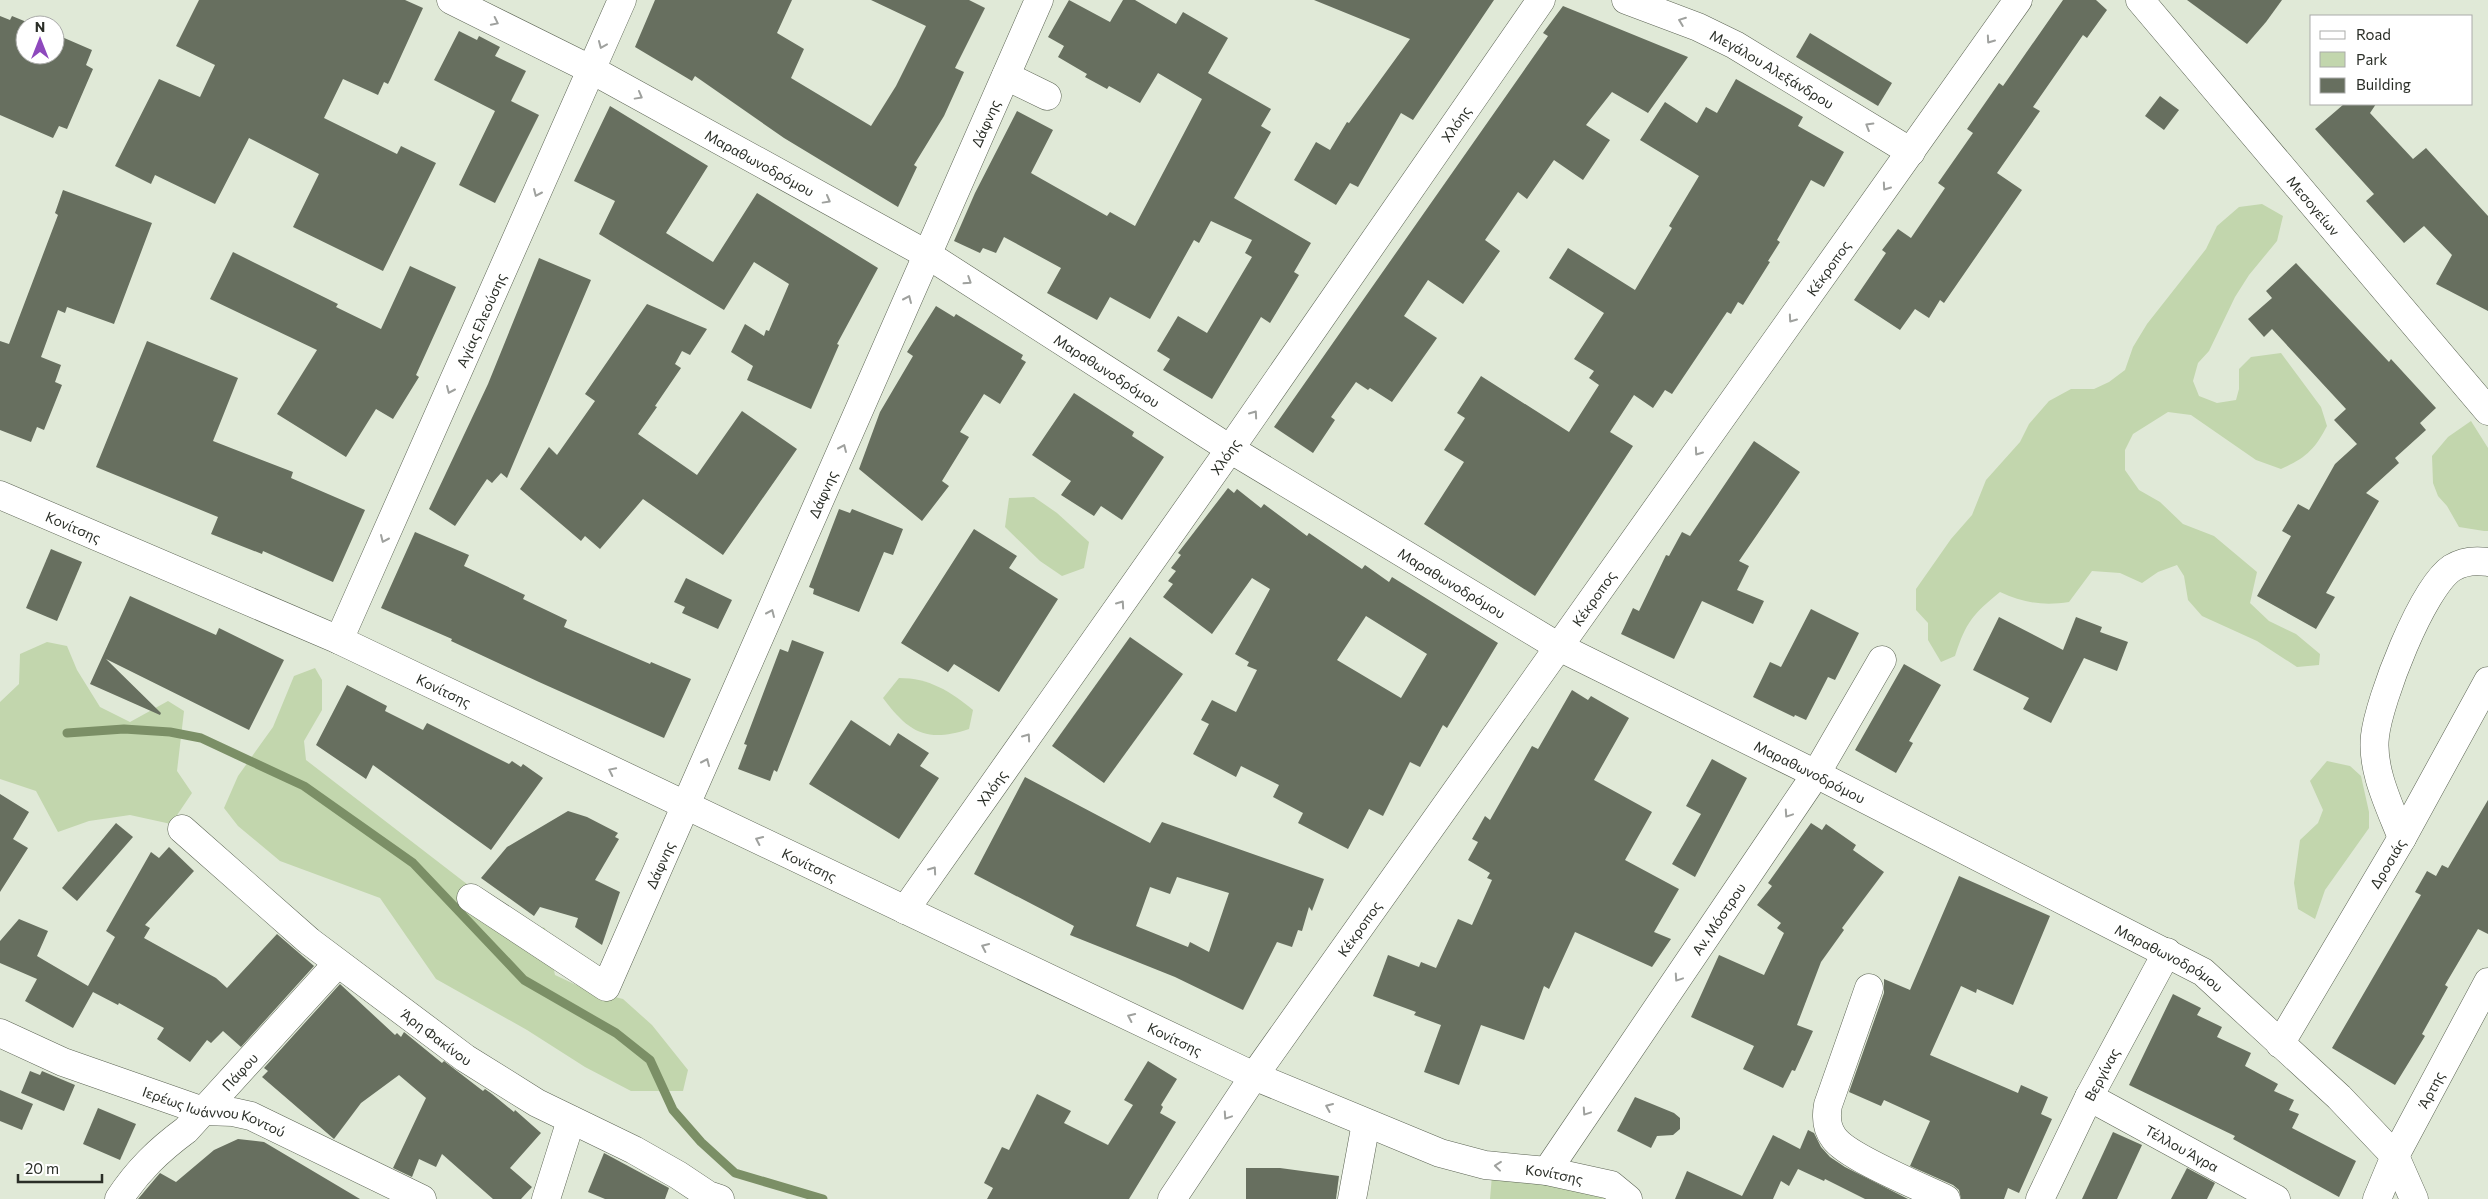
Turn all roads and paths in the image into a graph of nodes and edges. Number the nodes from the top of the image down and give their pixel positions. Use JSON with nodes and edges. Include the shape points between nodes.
{"nodes":[{"id":1,"x":451,"y":0,"type":"edge"},
{"id":2,"x":622,"y":0,"type":"edge"},
{"id":3,"x":1039,"y":0,"type":"edge"},
{"id":4,"x":1541,"y":0,"type":"edge"},
{"id":5,"x":1626,"y":0,"type":"edge"},
{"id":6,"x":2018,"y":0,"type":"edge"},
{"id":7,"x":2140,"y":0,"type":"edge"},
{"id":8,"x":592,"y":70,"type":"junction"},
{"id":9,"x":1006,"y":76,"type":"junction"},
{"id":10,"x":1047,"y":96,"type":"dead end"},
{"id":11,"x":1911,"y":152,"type":"junction"},
{"id":12,"x":928,"y":255,"type":"junction"},
{"id":13,"x":2486,"y":399,"type":"edge"},
{"id":14,"x":1230,"y":449,"type":"junction"},
{"id":15,"x":0,"y":496,"type":"edge"},
{"id":16,"x":2488,"y":562,"type":"edge"},
{"id":17,"x":339,"y":640,"type":"junction"},
{"id":18,"x":1559,"y":647,"type":"junction"},
{"id":19,"x":1882,"y":660,"type":"dead end"},
{"id":20,"x":2488,"y":681,"type":"edge"},
{"id":21,"x":1816,"y":774,"type":"junction"},
{"id":22,"x":686,"y":806,"type":"junction"},
{"id":23,"x":182,"y":830,"type":"dead end"},
{"id":24,"x":2402,"y":838,"type":"junction"},
{"id":25,"x":471,"y":898,"type":"dead end"},
{"id":26,"x":905,"y":910,"type":"junction"},
{"id":27,"x":2167,"y":952,"type":"junction"},
{"id":28,"x":337,"y":964,"type":"junction"},
{"id":29,"x":2488,"y":982,"type":"edge"},
{"id":30,"x":1869,"y":988,"type":"dead end"},
{"id":31,"x":0,"y":1033,"type":"edge"},
{"id":32,"x":2280,"y":1044,"type":"junction"},
{"id":33,"x":1254,"y":1076,"type":"junction"},
{"id":34,"x":2089,"y":1097,"type":"junction"},
{"id":35,"x":202,"y":1111,"type":"junction"},
{"id":36,"x":571,"y":1120,"type":"junction"},
{"id":37,"x":1366,"y":1123,"type":"junction"},
{"id":38,"x":2395,"y":1156,"type":"junction"},
{"id":39,"x":1547,"y":1171,"type":"junction"},
{"id":40,"x":711,"y":1198,"type":"edge"},
{"id":41,"x":119,"y":1199,"type":"edge"},
{"id":42,"x":422,"y":1199,"type":"edge"},
{"id":43,"x":546,"y":1199,"type":"edge"},
{"id":44,"x":1172,"y":1199,"type":"edge"},
{"id":45,"x":1352,"y":1199,"type":"edge"},
{"id":46,"x":1628,"y":1199,"type":"edge"},
{"id":47,"x":1946,"y":1199,"type":"edge"},
{"id":48,"x":2040,"y":1199,"type":"edge"},
{"id":49,"x":2276,"y":1199,"type":"edge"},
{"id":50,"x":2376,"y":1199,"type":"edge"},
{"id":51,"x":2414,"y":1199,"type":"edge"}],
"edges":[{"from":1,"to":8,"type":"street","name":"Μαραθωνοδρόμου","one_way":true},
{"from":2,"to":8,"type":"street","name":"Αγίας Ελεούσης","one_way":true},
{"from":3,"to":9,"type":"street","name":"Δάφνης"},
{"from":14,"to":4,"type":"street","name":"Χλόης","one_way":true},
{"from":11,"to":5,"type":"street","name":"Μεγάλου Αλεξάνδρου","one_way":true,"via":[[1735,45],[1698,27]]},
{"from":6,"to":11,"type":"street","name":"Κέκροπος","one_way":true},
{"from":7,"to":13,"type":"street","name":"Μεσογείων"},
{"from":8,"to":12,"type":"street","name":"Μαραθωνοδρόμου","one_way":true},
{"from":8,"to":17,"type":"street","name":"Αγίας Ελεούσης","one_way":true},
{"from":9,"to":10,"type":"street"},
{"from":9,"to":12,"type":"street","name":"Δάφνης"},
{"from":11,"to":18,"type":"street","name":"Κέκροπος","one_way":true},
{"from":12,"to":14,"type":"street","name":"Μαραθωνοδρόμου","one_way":true},
{"from":22,"to":12,"type":"street","name":"Δάφνης","one_way":true},
{"from":14,"to":18,"type":"street","name":"Μαραθωνοδρόμου"},
{"from":26,"to":14,"type":"street","name":"Χλόης","one_way":true},
{"from":15,"to":17,"type":"street","name":"Κονίτσης"},
{"from":16,"to":24,"type":"street","via":[[2477,560],[2450,569],[2415,622],[2391,678],[2375,736],[2377,766]]},
{"from":22,"to":17,"type":"street","name":"Κονίτσης","one_way":true},
{"from":18,"to":21,"type":"street","name":"Μαραθωνοδρόμου"},
{"from":18,"to":33,"type":"street","name":"Κέκροπος"},
{"from":19,"to":21,"type":"street","name":"Αν. Μόστρου"},
{"from":20,"to":24,"type":"street","name":"Δροσιάς"},
{"from":21,"to":27,"type":"street","name":"Μαραθωνοδρόμου"},
{"from":21,"to":39,"type":"street","name":"Αν. Μόστρου","one_way":true},
{"from":22,"to":25,"type":"street","name":"Δάφνης","via":[[606,987]]},
{"from":26,"to":22,"type":"street","name":"Κονίτσης","one_way":true},
{"from":23,"to":28,"type":"street","name":"Άρη Φακίνου"},
{"from":24,"to":32,"type":"street","name":"Δροσιάς"},
{"from":33,"to":26,"type":"street","name":"Κονίτσης","one_way":true},
{"from":27,"to":32,"type":"street","name":"Μαραθωνοδρόμου","via":[[2203,972]]},
{"from":27,"to":34,"type":"street","name":"Βεργίνας"},
{"from":28,"to":35,"type":"street","name":"Πάφου"},
{"from":28,"to":36,"type":"street","name":"Άρη Φακίνου","via":[[465,1058]]},
{"from":29,"to":38,"type":"street","name":"Άρτης"},
{"from":30,"to":47,"type":"street","via":[[1828,1105],[1826,1117],[1830,1132],[1844,1148]]},
{"from":31,"to":35,"type":"street","name":"Ιερέως Ιωάννου Κοντού","via":[[63,1062]]},
{"from":32,"to":38,"type":"street","name":"Μαραθωνοδρόμου","via":[[2339,1097]]},
{"from":37,"to":33,"type":"street","name":"Κονίτσης","one_way":true},
{"from":33,"to":44,"type":"street","name":"Κέκροπος","one_way":true},
{"from":34,"to":48,"type":"street","name":"Βεργίνας"},
{"from":34,"to":49,"type":"street","name":"Τέλλου Άγρα"},
{"from":35,"to":41,"type":"street","name":"Πάφου","via":[[186,1130],[159,1150],[132,1179]]},
{"from":35,"to":42,"type":"street","name":"Ιερέως Ιωάννου Κοντού","via":[[251,1116]]},
{"from":36,"to":40,"type":"street","name":"Άρη Φακίνου","via":[[634,1150]]},
{"from":36,"to":43,"type":"street"},
{"from":39,"to":37,"type":"street","name":"Κονίτσης","one_way":true,"via":[[1485,1165],[1440,1153]]},
{"from":37,"to":45,"type":"street"},
{"from":38,"to":50,"type":"street","name":"Άρτης"},
{"from":38,"to":51,"type":"street","name":"Μαραθωνοδρόμου"},
{"from":39,"to":46,"type":"street","name":"Κονίτσης","via":[[1611,1185]]}]}
